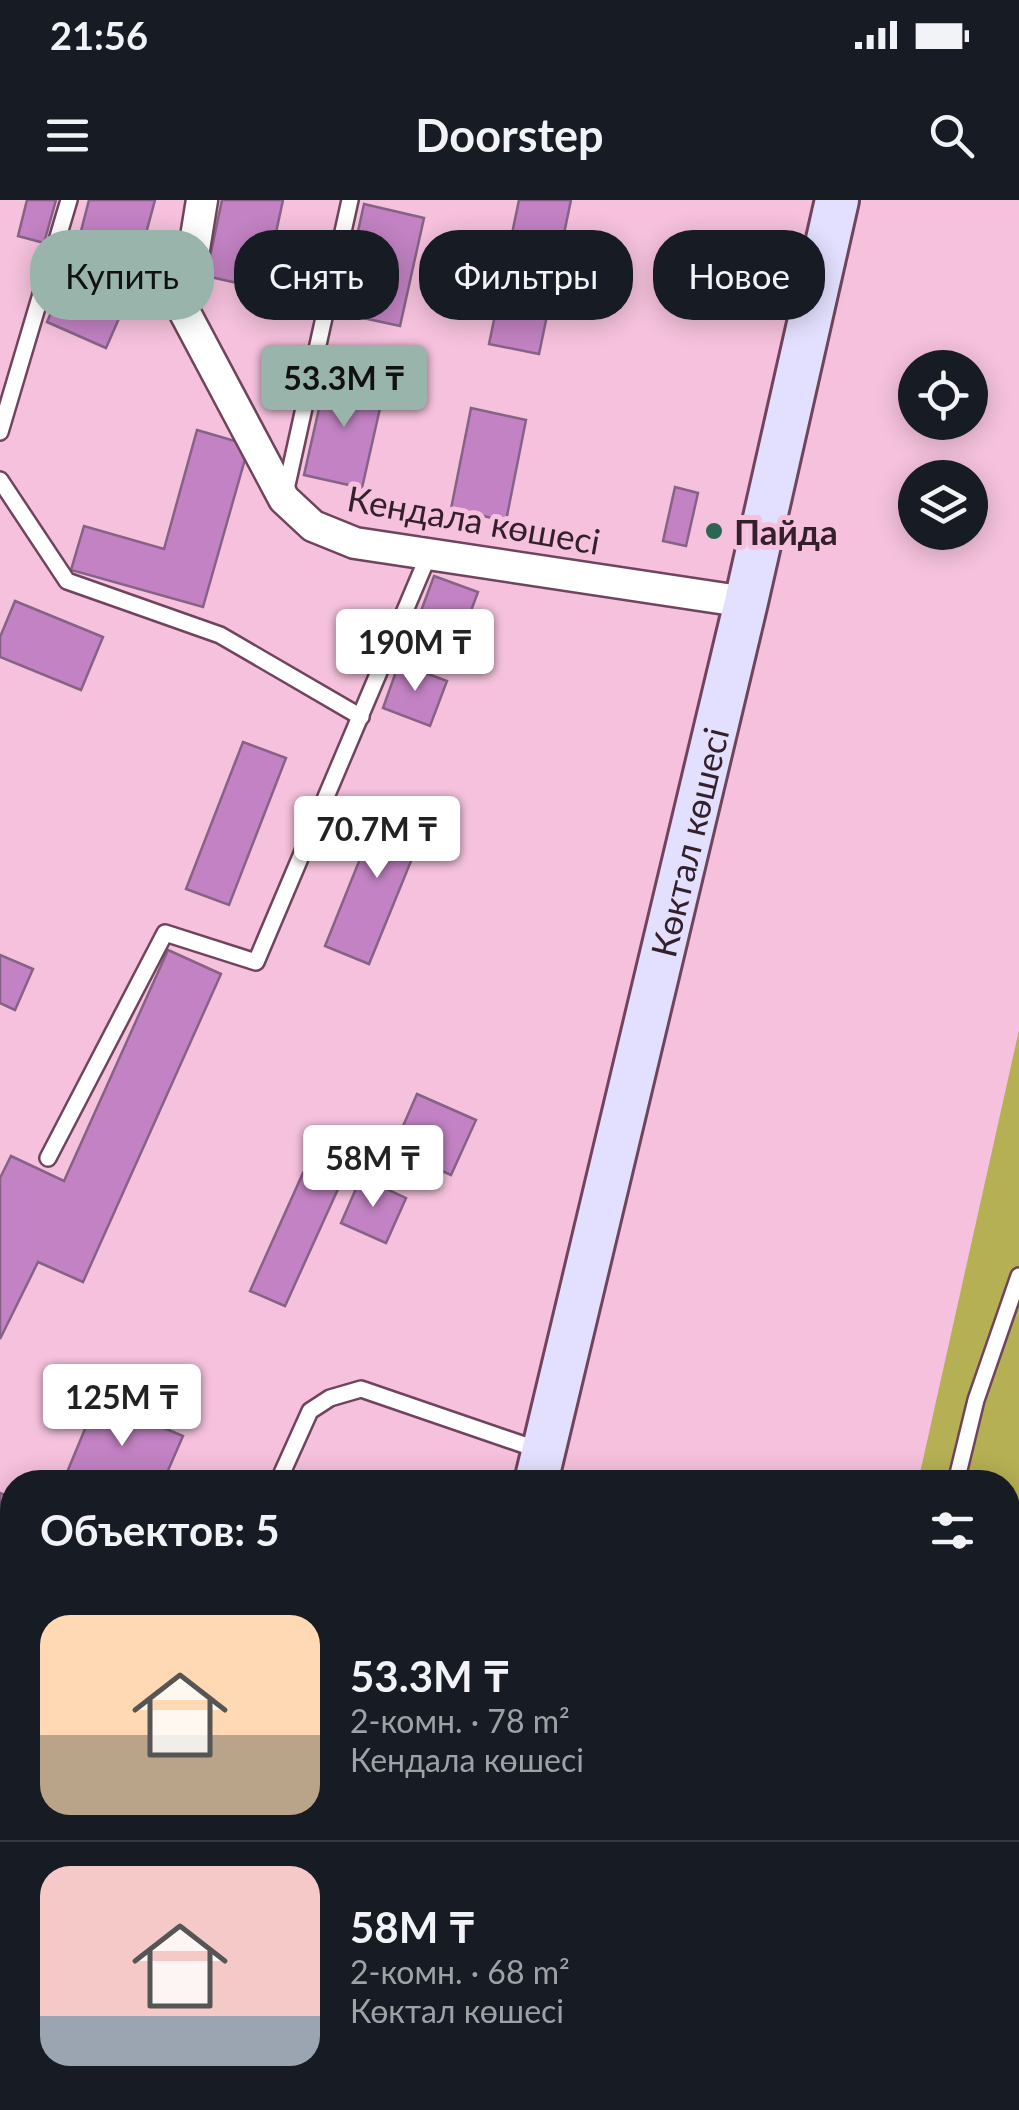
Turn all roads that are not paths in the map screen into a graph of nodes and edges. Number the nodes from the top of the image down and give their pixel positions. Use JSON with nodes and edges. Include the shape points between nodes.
{"nodes":[{"id":1,"x":69,"y":200,"type":"edge"},
{"id":2,"x":202,"y":200,"type":"edge"},
{"id":3,"x":350,"y":200,"type":"edge"},
{"id":4,"x":837,"y":200,"type":"edge"},
{"id":5,"x":60,"y":230,"type":"edge"},
{"id":6,"x":197,"y":230,"type":"edge"},
{"id":7,"x":33,"y":320,"type":"edge"},
{"id":8,"x":189,"y":320,"type":"edge"},
{"id":9,"x":0,"y":432,"type":"edge"},
{"id":10,"x":0,"y":480,"type":"edge"},
{"id":11,"x":284,"y":498,"type":"junction"},
{"id":12,"x":429,"y":554,"type":"junction"},
{"id":13,"x":746,"y":602,"type":"junction"},
{"id":14,"x":362,"y":716,"type":"junction"},
{"id":15,"x":48,"y":1158,"type":"dead end"},
{"id":16,"x":1019,"y":1276,"type":"edge"},
{"id":17,"x":539,"y":1467,"type":"edge"},
{"id":18,"x":283,"y":1470,"type":"edge"},
{"id":19,"x":959,"y":1470,"type":"edge"}],
"edges":[{"from":1,"to":5,"type":"lane"},
{"from":2,"to":6,"type":"street"},
{"from":3,"to":11,"type":"lane"},
{"from":4,"to":13,"type":"street","name":"Көктал көшесі"},
{"from":7,"to":9,"type":"lane"},
{"from":8,"to":11,"type":"street","name":"Кендала көшесі"},
{"from":10,"to":14,"type":"lane","via":[[68,582],[220,635]]},
{"from":11,"to":12,"type":"street","name":"Кендала көшесі","via":[[313,526],[355,542]]},
{"from":12,"to":13,"type":"street","name":"Кендала көшесі"},
{"from":12,"to":14,"type":"lane"},
{"from":13,"to":17,"type":"street","name":"Көктал көшесі"},
{"from":14,"to":15,"type":"lane","via":[[256,962],[164,932]]},
{"from":16,"to":19,"type":"lane"},
{"from":17,"to":18,"type":"lane","via":[[361,1389],[310,1411]]}]}
